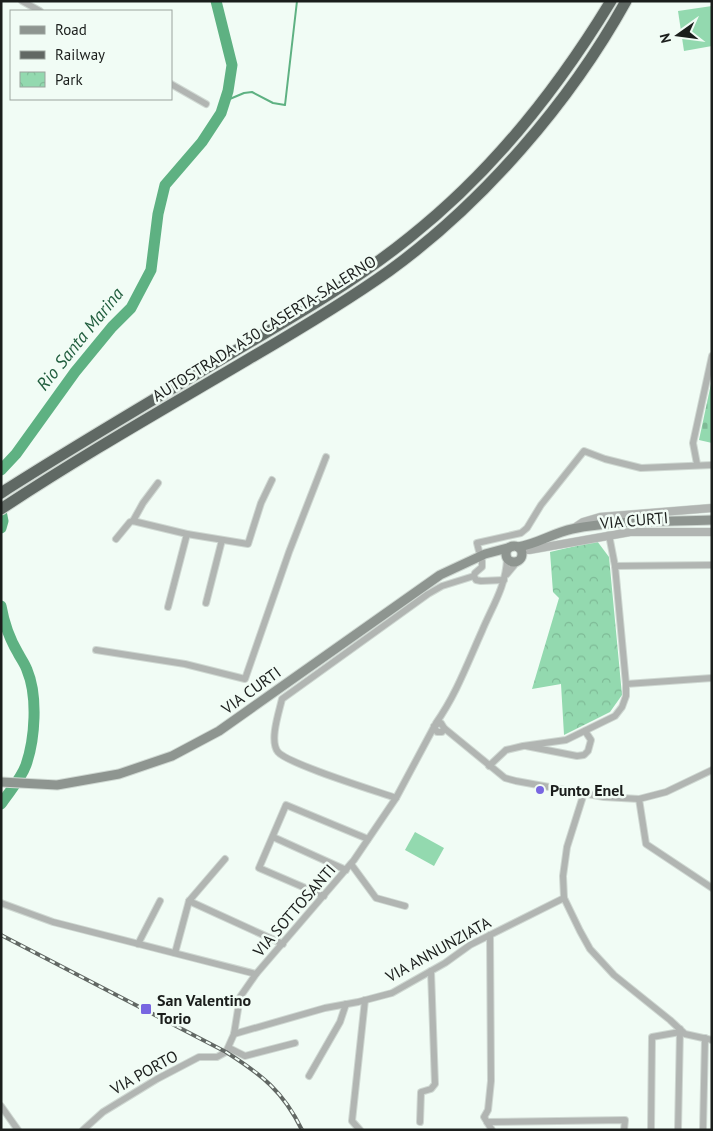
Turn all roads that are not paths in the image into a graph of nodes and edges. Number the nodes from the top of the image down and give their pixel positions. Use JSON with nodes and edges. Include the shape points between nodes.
{"nodes":[{"id":1,"x":22,"y":1,"type":"edge"},
{"id":2,"x":611,"y":1,"type":"edge"},
{"id":3,"x":626,"y":1,"type":"edge"},
{"id":4,"x":38,"y":10,"type":"edge"},
{"id":5,"x":172,"y":85,"type":"edge"},
{"id":6,"x":206,"y":104,"type":"dead end"},
{"id":7,"x":712,"y":356,"type":"edge"},
{"id":8,"x":326,"y":457,"type":"dead end"},
{"id":9,"x":698,"y":464,"type":"junction"},
{"id":10,"x":712,"y":465,"type":"edge"},
{"id":11,"x":272,"y":480,"type":"dead end"},
{"id":12,"x":158,"y":483,"type":"dead end"},
{"id":13,"x":1,"y":493,"type":"edge"},
{"id":14,"x":712,"y":508,"type":"edge"},
{"id":15,"x":1,"y":509,"type":"edge"},
{"id":16,"x":712,"y":520,"type":"edge"},
{"id":17,"x":133,"y":521,"type":"junction"},
{"id":18,"x":573,"y":529,"type":"junction"},
{"id":19,"x":712,"y":532,"type":"edge"},
{"id":20,"x":187,"y":534,"type":"junction"},
{"id":21,"x":609,"y":535,"type":"junction"},
{"id":22,"x":116,"y":539,"type":"dead end"},
{"id":23,"x":222,"y":540,"type":"junction"},
{"id":24,"x":514,"y":547,"type":"junction"},
{"id":25,"x":532,"y":547,"type":"junction"},
{"id":26,"x":479,"y":551,"type":"dead end"},
{"id":27,"x":492,"y":552,"type":"junction"},
{"id":28,"x":513,"y":559,"type":"junction"},
{"id":29,"x":482,"y":561,"type":"dead end"},
{"id":30,"x":712,"y":565,"type":"edge"},
{"id":31,"x":615,"y":566,"type":"junction"},
{"id":32,"x":474,"y":576,"type":"junction"},
{"id":33,"x":505,"y":577,"type":"junction"},
{"id":34,"x":206,"y":603,"type":"dead end"},
{"id":35,"x":168,"y":607,"type":"dead end"},
{"id":36,"x":96,"y":650,"type":"dead end"},
{"id":37,"x":712,"y":678,"type":"edge"},
{"id":38,"x":626,"y":684,"type":"junction"},
{"id":39,"x":439,"y":728,"type":"junction"},
{"id":40,"x":585,"y":731,"type":"junction"},
{"id":41,"x":523,"y":746,"type":"junction"},
{"id":42,"x":489,"y":766,"type":"junction"},
{"id":43,"x":712,"y":770,"type":"edge"},
{"id":44,"x":1,"y":782,"type":"edge"},
{"id":45,"x":584,"y":793,"type":"junction"},
{"id":46,"x":396,"y":798,"type":"junction"},
{"id":47,"x":639,"y":799,"type":"junction"},
{"id":48,"x":273,"y":837,"type":"junction"},
{"id":49,"x":368,"y":839,"type":"junction"},
{"id":50,"x":225,"y":859,"type":"dead end"},
{"id":51,"x":348,"y":867,"type":"junction"},
{"id":52,"x":712,"y":888,"type":"edge"},
{"id":53,"x":324,"y":896,"type":"junction"},
{"id":54,"x":564,"y":898,"type":"junction"},
{"id":55,"x":189,"y":900,"type":"junction"},
{"id":56,"x":160,"y":901,"type":"dead end"},
{"id":57,"x":1,"y":903,"type":"edge"},
{"id":58,"x":405,"y":906,"type":"dead end"},
{"id":59,"x":490,"y":935,"type":"junction"},
{"id":60,"x":138,"y":944,"type":"junction"},
{"id":61,"x":283,"y":944,"type":"junction"},
{"id":62,"x":175,"y":954,"type":"junction"},
{"id":63,"x":431,"y":971,"type":"junction"},
{"id":64,"x":256,"y":974,"type":"junction"},
{"id":65,"x":365,"y":1000,"type":"junction"},
{"id":66,"x":346,"y":1004,"type":"junction"},
{"id":67,"x":680,"y":1031,"type":"junction"},
{"id":68,"x":234,"y":1034,"type":"junction"},
{"id":69,"x":708,"y":1039,"type":"edge"},
{"id":70,"x":295,"y":1043,"type":"dead end"},
{"id":71,"x":227,"y":1050,"type":"junction"},
{"id":72,"x":309,"y":1076,"type":"dead end"},
{"id":73,"x":1,"y":1106,"type":"edge"},
{"id":74,"x":420,"y":1122,"type":"dead end"},
{"id":75,"x":487,"y":1122,"type":"junction"},
{"id":76,"x":18,"y":1130,"type":"edge"},
{"id":77,"x":83,"y":1130,"type":"edge"},
{"id":78,"x":360,"y":1130,"type":"edge"},
{"id":79,"x":492,"y":1130,"type":"edge"},
{"id":80,"x":624,"y":1130,"type":"edge"},
{"id":81,"x":651,"y":1130,"type":"edge"},
{"id":82,"x":678,"y":1130,"type":"edge"},
{"id":83,"x":703,"y":1130,"type":"edge"}],
"edges":[{"from":1,"to":4,"type":"street"},
{"from":2,"to":13,"type":"highway","name":"AUTOSTRADA A30 CASERTA-SALERNO","via":[[573,61],[521,128],[486,167],[412,236],[333,293]]},
{"from":3,"to":15,"type":"highway","name":"AUTOSTRADA A30 CASERTA-SALERNO","via":[[586,67],[544,122],[497,174],[426,242],[339,305],[72,463]]},
{"from":5,"to":6,"type":"street"},
{"from":7,"to":9,"type":"street","via":[[693,443]]},
{"from":8,"to":36,"type":"street","via":[[245,679],[185,664]]},
{"from":9,"to":10,"type":"street"},
{"from":9,"to":26,"type":"street","via":[[641,468],[584,451],[527,528],[521,533],[477,543]]},
{"from":11,"to":23,"type":"street","via":[[248,544]]},
{"from":12,"to":17,"type":"street"},
{"from":14,"to":18,"type":"street","via":[[600,517]]},
{"from":16,"to":18,"type":"main road","name":"VIA CURTI"},
{"from":17,"to":20,"type":"street"},
{"from":17,"to":22,"type":"street"},
{"from":18,"to":25,"type":"main road","name":"VIA CURTI","via":[[559,532]]},
{"from":19,"to":21,"type":"street","name":"VIA CURTI"},
{"from":20,"to":23,"type":"street"},
{"from":20,"to":35,"type":"street"},
{"from":21,"to":25,"type":"street","name":"VIA CURTI"},
{"from":21,"to":31,"type":"street"},
{"from":23,"to":34,"type":"street"},
{"from":24,"to":25,"type":"main road","name":"VIA CURTI"},
{"from":24,"to":27,"type":"main road","name":"VIA CURTI"},
{"from":24,"to":28,"type":"main road","via":[[506,552]]},
{"from":24,"to":28,"type":"main road","via":[[522,552]]},
{"from":25,"to":28,"type":"main road","name":"VIA CURTI"},
{"from":27,"to":28,"type":"main road"},
{"from":27,"to":44,"type":"main road","name":"VIA CURTI","via":[[440,575],[219,731],[172,756],[119,774],[58,784]]},
{"from":28,"to":33,"type":"street","name":"VIA SOTTOSANTI"},
{"from":29,"to":32,"type":"street","via":[[482,567]]},
{"from":30,"to":31,"type":"street"},
{"from":31,"to":38,"type":"street"},
{"from":32,"to":33,"type":"street","via":[[481,581]]},
{"from":32,"to":46,"type":"street","via":[[428,594],[282,700],[274,736],[278,751],[286,758]]},
{"from":33,"to":39,"type":"street","name":"VIA SOTTOSANTI"},
{"from":37,"to":38,"type":"street"},
{"from":38,"to":40,"type":"street","via":[[626,696],[615,716]]},
{"from":39,"to":42,"type":"street","via":[[472,749]]},
{"from":39,"to":46,"type":"street","name":"VIA SOTTOSANTI","via":[[428,739]]},
{"from":40,"to":41,"type":"street","via":[[566,740]]},
{"from":40,"to":41,"type":"street","via":[[591,740],[584,755]]},
{"from":41,"to":42,"type":"street","via":[[506,750]]},
{"from":42,"to":45,"type":"street","via":[[505,778]]},
{"from":43,"to":47,"type":"street","via":[[666,792]]},
{"from":45,"to":47,"type":"street"},
{"from":45,"to":54,"type":"street","via":[[564,859]]},
{"from":46,"to":49,"type":"street","name":"VIA SOTTOSANTI"},
{"from":47,"to":52,"type":"street","via":[[646,844]]},
{"from":48,"to":49,"type":"street","via":[[286,805]]},
{"from":48,"to":51,"type":"street"},
{"from":48,"to":53,"type":"street","via":[[259,868]]},
{"from":49,"to":51,"type":"street","name":"VIA SOTTOSANTI"},
{"from":50,"to":55,"type":"street"},
{"from":51,"to":53,"type":"street","name":"VIA SOTTOSANTI"},
{"from":51,"to":58,"type":"street","via":[[376,898]]},
{"from":53,"to":61,"type":"street","name":"VIA SOTTOSANTI"},
{"from":54,"to":59,"type":"street","name":"VIA ANNUNZIATA"},
{"from":54,"to":67,"type":"street","via":[[590,949],[614,975]]},
{"from":55,"to":61,"type":"street"},
{"from":55,"to":62,"type":"street"},
{"from":56,"to":60,"type":"street"},
{"from":57,"to":60,"type":"street","name":"VIA SOTTOSANTI","via":[[53,922]]},
{"from":59,"to":63,"type":"street","name":"VIA ANNUNZIATA"},
{"from":59,"to":75,"type":"street","via":[[491,1081],[488,1110],[484,1116]]},
{"from":60,"to":62,"type":"street","name":"VIA SOTTOSANTI"},
{"from":61,"to":64,"type":"street","name":"VIA SOTTOSANTI"},
{"from":62,"to":64,"type":"street","name":"VIA SOTTOSANTI"},
{"from":63,"to":65,"type":"street","name":"VIA ANNUNZIATA","via":[[392,993]]},
{"from":63,"to":74,"type":"street","via":[[435,1084],[421,1092]]},
{"from":64,"to":68,"type":"street","via":[[240,997]]},
{"from":65,"to":66,"type":"street","name":"VIA ANNUNZIATA"},
{"from":65,"to":78,"type":"street","via":[[352,1121]]},
{"from":66,"to":68,"type":"street","name":"VIA ANNUNZIATA"},
{"from":66,"to":72,"type":"street","via":[[340,1022]]},
{"from":67,"to":69,"type":"street"},
{"from":67,"to":81,"type":"street","via":[[652,1037]]},
{"from":67,"to":82,"type":"street"},
{"from":68,"to":71,"type":"street"},
{"from":69,"to":83,"type":"street"},
{"from":70,"to":71,"type":"street","via":[[244,1056]]},
{"from":71,"to":77,"type":"street","name":"VIA PORTO","via":[[217,1057],[199,1057],[157,1079],[103,1112]]},
{"from":73,"to":76,"type":"street"},
{"from":75,"to":79,"type":"street"},
{"from":75,"to":80,"type":"street","via":[[625,1120]]}]}
